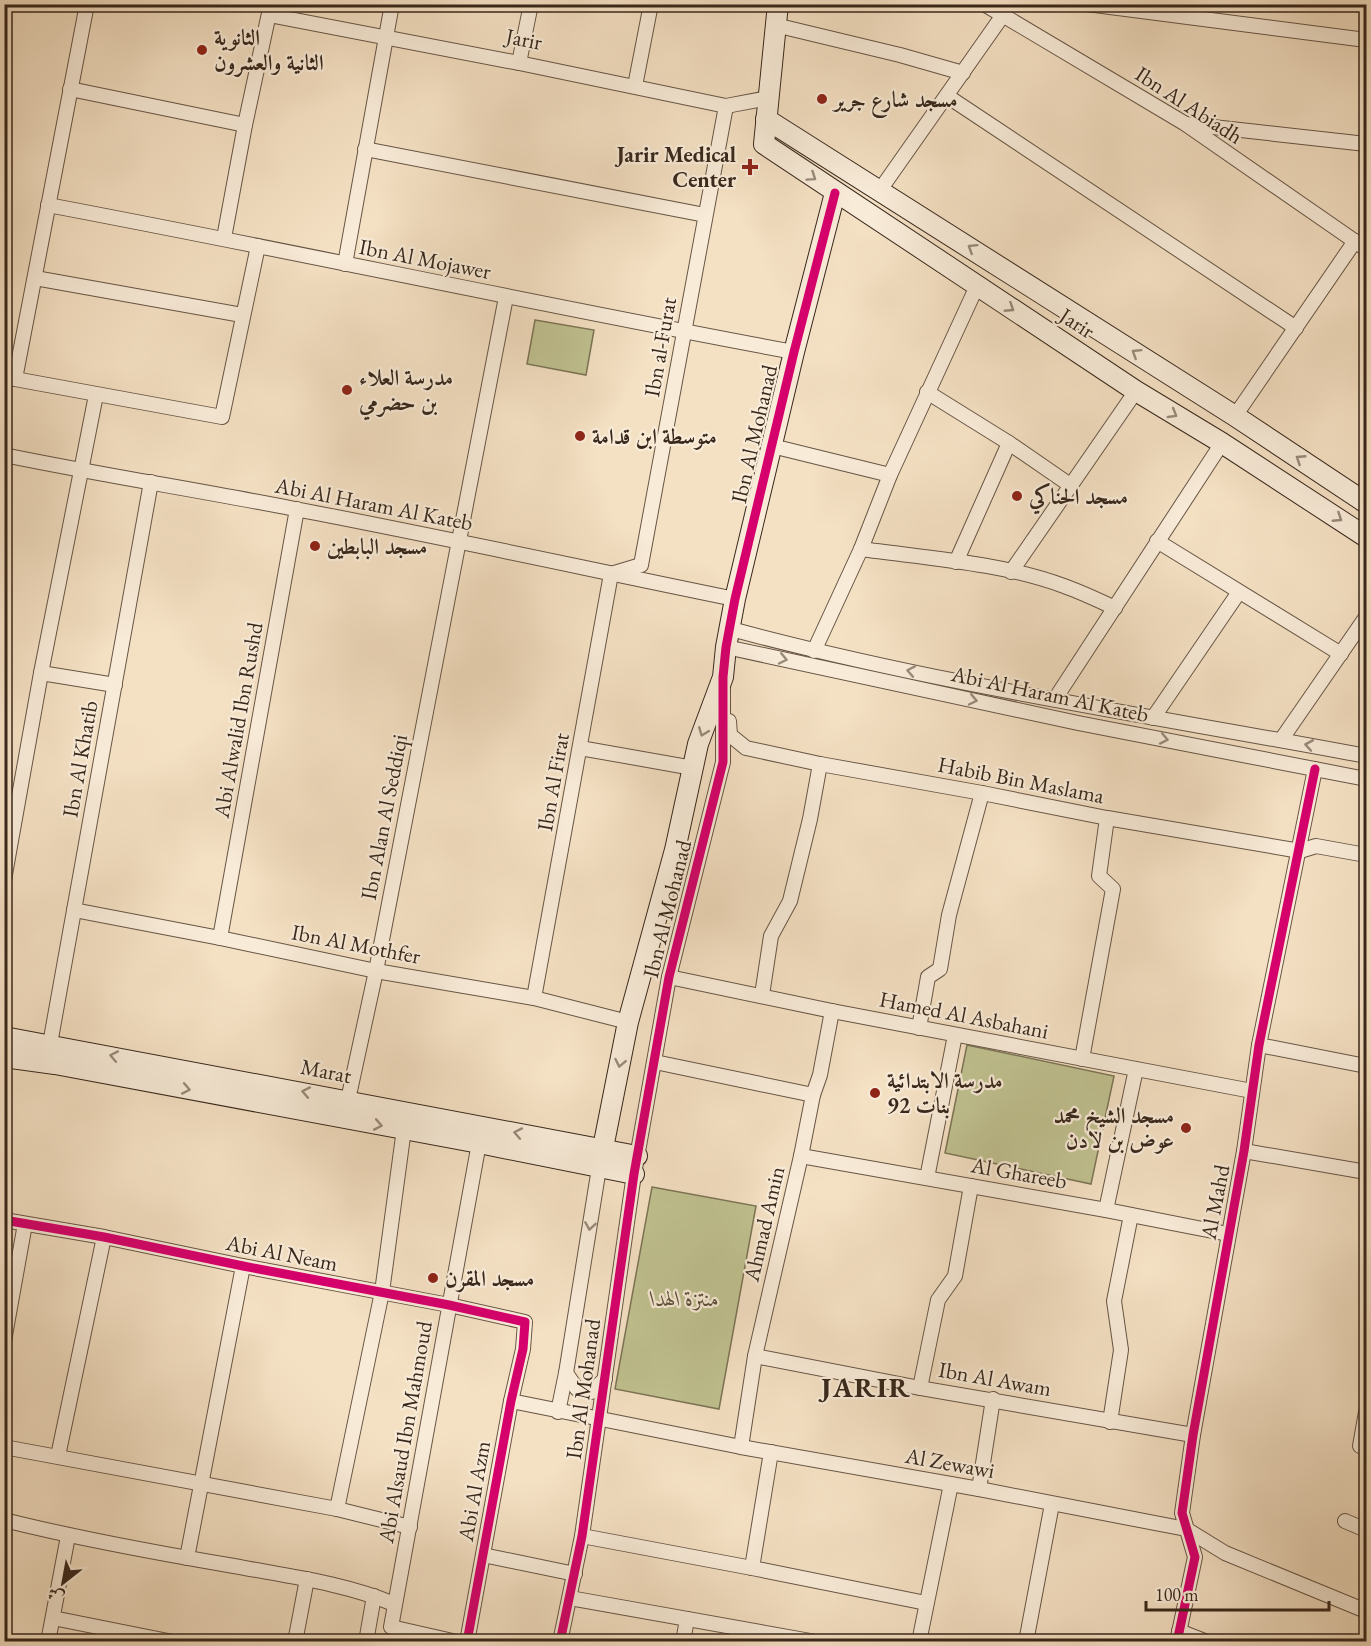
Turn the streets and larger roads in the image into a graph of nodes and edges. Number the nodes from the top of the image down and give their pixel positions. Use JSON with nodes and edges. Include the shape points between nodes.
{"nodes":[{"id":1,"x":87,"y":4,"type":"edge"},
{"id":2,"x":392,"y":4,"type":"edge"},
{"id":3,"x":531,"y":4,"type":"edge"},
{"id":4,"x":651,"y":4,"type":"edge"},
{"id":5,"x":777,"y":4,"type":"edge"},
{"id":6,"x":984,"y":4,"type":"edge"},
{"id":7,"x":1087,"y":4,"type":"edge"},
{"id":8,"x":270,"y":10,"type":"edge"},
{"id":9,"x":1003,"y":15,"type":"junction"},
{"id":10,"x":775,"y":24,"type":"junction"},
{"id":11,"x":386,"y":38,"type":"junction"},
{"id":12,"x":1366,"y":40,"type":"edge"},
{"id":13,"x":519,"y":63,"type":"junction"},
{"id":14,"x":963,"y":73,"type":"junction"},
{"id":15,"x":635,"y":86,"type":"junction"},
{"id":16,"x":70,"y":89,"type":"junction"},
{"id":17,"x":947,"y":96,"type":"junction"},
{"id":18,"x":768,"y":98,"type":"junction"},
{"id":19,"x":726,"y":106,"type":"junction"},
{"id":20,"x":766,"y":119,"type":"junction"},
{"id":21,"x":1184,"y":123,"type":"junction"},
{"id":22,"x":245,"y":125,"type":"junction"},
{"id":23,"x":1366,"y":144,"type":"edge"},
{"id":24,"x":365,"y":149,"type":"junction"},
{"id":25,"x":880,"y":190,"type":"junction"},
{"id":26,"x":836,"y":193,"type":"junction"},
{"id":27,"x":48,"y":205,"type":"junction"},
{"id":28,"x":705,"y":215,"type":"junction"},
{"id":29,"x":224,"y":238,"type":"junction"},
{"id":30,"x":1361,"y":245,"type":"edge"},
{"id":31,"x":258,"y":246,"type":"junction"},
{"id":32,"x":345,"y":264,"type":"junction"},
{"id":33,"x":34,"y":278,"type":"junction"},
{"id":34,"x":977,"y":286,"type":"junction"},
{"id":35,"x":506,"y":297,"type":"junction"},
{"id":36,"x":242,"y":315,"type":"junction"},
{"id":37,"x":1296,"y":328,"type":"junction"},
{"id":38,"x":685,"y":332,"type":"junction"},
{"id":39,"x":794,"y":352,"type":"junction"},
{"id":40,"x":10,"y":378,"type":"edge"},
{"id":41,"x":1136,"y":391,"type":"junction"},
{"id":42,"x":927,"y":392,"type":"junction"},
{"id":43,"x":96,"y":395,"type":"junction"},
{"id":44,"x":1235,"y":416,"type":"junction"},
{"id":45,"x":1009,"y":442,"type":"junction"},
{"id":46,"x":1222,"y":443,"type":"junction"},
{"id":47,"x":772,"y":446,"type":"junction"},
{"id":48,"x":4,"y":455,"type":"edge"},
{"id":49,"x":79,"y":471,"type":"junction"},
{"id":50,"x":890,"y":475,"type":"junction"},
{"id":51,"x":151,"y":482,"type":"junction"},
{"id":52,"x":1070,"y":485,"type":"junction"},
{"id":53,"x":1366,"y":503,"type":"edge"},
{"id":54,"x":297,"y":509,"type":"junction"},
{"id":55,"x":1366,"y":537,"type":"edge"},
{"id":56,"x":459,"y":541,"type":"junction"},
{"id":57,"x":1157,"y":541,"type":"junction"},
{"id":58,"x":861,"y":549,"type":"junction"},
{"id":59,"x":956,"y":562,"type":"junction"},
{"id":60,"x":1011,"y":572,"type":"junction"},
{"id":61,"x":611,"y":574,"type":"junction"},
{"id":62,"x":1239,"y":592,"type":"junction"},
{"id":63,"x":735,"y":600,"type":"junction"},
{"id":64,"x":1114,"y":608,"type":"junction"},
{"id":65,"x":1366,"y":616,"type":"edge"},
{"id":66,"x":728,"y":638,"type":"junction"},
{"id":67,"x":814,"y":651,"type":"junction"},
{"id":68,"x":1341,"y":654,"type":"junction"},
{"id":69,"x":41,"y":673,"type":"junction"},
{"id":70,"x":723,"y":677,"type":"junction"},
{"id":71,"x":115,"y":685,"type":"junction"},
{"id":72,"x":1055,"y":699,"type":"junction"},
{"id":73,"x":1153,"y":718,"type":"junction"},
{"id":74,"x":1281,"y":740,"type":"junction"},
{"id":75,"x":580,"y":748,"type":"junction"},
{"id":76,"x":1366,"y":756,"type":"edge"},
{"id":77,"x":820,"y":764,"type":"junction"},
{"id":78,"x":693,"y":768,"type":"junction"},
{"id":79,"x":1315,"y":769,"type":"junction"},
{"id":80,"x":1366,"y":779,"type":"edge"},
{"id":81,"x":982,"y":793,"type":"junction"},
{"id":82,"x":1107,"y":818,"type":"junction"},
{"id":83,"x":9,"y":827,"type":"edge"},
{"id":84,"x":1300,"y":851,"type":"junction"},
{"id":85,"x":1366,"y":855,"type":"edge"},
{"id":86,"x":4,"y":880,"type":"edge"},
{"id":87,"x":74,"y":910,"type":"junction"},
{"id":88,"x":220,"y":938,"type":"junction"},
{"id":89,"x":376,"y":971,"type":"junction"},
{"id":90,"x":669,"y":977,"type":"junction"},
{"id":91,"x":762,"y":995,"type":"junction"},
{"id":92,"x":534,"y":998,"type":"junction"},
{"id":93,"x":832,"y":1011,"type":"junction"},
{"id":94,"x":628,"y":1022,"type":"junction"},
{"id":95,"x":919,"y":1028,"type":"junction"},
{"id":96,"x":955,"y":1035,"type":"junction"},
{"id":97,"x":4,"y":1036,"type":"edge"},
{"id":98,"x":50,"y":1044,"type":"junction"},
{"id":99,"x":1259,"y":1045,"type":"junction"},
{"id":100,"x":4,"y":1057,"type":"edge"},
{"id":101,"x":1082,"y":1059,"type":"junction"},
{"id":102,"x":655,"y":1062,"type":"junction"},
{"id":103,"x":1366,"y":1066,"type":"edge"},
{"id":104,"x":1136,"y":1069,"type":"junction"},
{"id":105,"x":1252,"y":1091,"type":"junction"},
{"id":106,"x":813,"y":1095,"type":"junction"},
{"id":107,"x":348,"y":1100,"type":"junction"},
{"id":108,"x":404,"y":1129,"type":"junction"},
{"id":109,"x":479,"y":1143,"type":"junction"},
{"id":110,"x":558,"y":1151,"type":"junction"},
{"id":111,"x":1244,"y":1151,"type":"junction"},
{"id":112,"x":801,"y":1156,"type":"junction"},
{"id":113,"x":601,"y":1159,"type":"junction"},
{"id":114,"x":636,"y":1165,"type":"junction"},
{"id":115,"x":1366,"y":1172,"type":"edge"},
{"id":116,"x":927,"y":1178,"type":"junction"},
{"id":117,"x":971,"y":1186,"type":"junction"},
{"id":118,"x":1106,"y":1210,"type":"junction"},
{"id":119,"x":1131,"y":1215,"type":"junction"},
{"id":120,"x":4,"y":1220,"type":"edge"},
{"id":121,"x":25,"y":1224,"type":"junction"},
{"id":122,"x":1228,"y":1234,"type":"junction"},
{"id":123,"x":104,"y":1237,"type":"junction"},
{"id":124,"x":243,"y":1266,"type":"junction"},
{"id":125,"x":382,"y":1292,"type":"junction"},
{"id":126,"x":449,"y":1305,"type":"junction"},
{"id":127,"x":4,"y":1341,"type":"edge"},
{"id":128,"x":523,"y":1349,"type":"joint"},
{"id":129,"x":755,"y":1356,"type":"junction"},
{"id":130,"x":566,"y":1373,"type":"junction"},
{"id":131,"x":605,"y":1379,"type":"junction"},
{"id":132,"x":920,"y":1388,"type":"junction"},
{"id":133,"x":993,"y":1400,"type":"junction"},
{"id":134,"x":511,"y":1401,"type":"junction"},
{"id":135,"x":558,"y":1412,"type":"junction"},
{"id":136,"x":1366,"y":1412,"type":"edge"},
{"id":137,"x":598,"y":1419,"type":"junction"},
{"id":138,"x":1110,"y":1422,"type":"junction"},
{"id":139,"x":1193,"y":1436,"type":"junction"},
{"id":140,"x":4,"y":1447,"type":"edge"},
{"id":141,"x":741,"y":1447,"type":"junction"},
{"id":142,"x":1363,"y":1447,"type":"edge"},
{"id":143,"x":771,"y":1452,"type":"junction"},
{"id":144,"x":58,"y":1456,"type":"junction"},
{"id":145,"x":200,"y":1484,"type":"junction"},
{"id":146,"x":951,"y":1484,"type":"junction"},
{"id":147,"x":979,"y":1489,"type":"junction"},
{"id":148,"x":1052,"y":1504,"type":"junction"},
{"id":149,"x":337,"y":1509,"type":"junction"},
{"id":150,"x":4,"y":1520,"type":"edge"},
{"id":151,"x":1345,"y":1521,"type":"dead end"},
{"id":152,"x":410,"y":1527,"type":"junction"},
{"id":153,"x":1186,"y":1529,"type":"junction"},
{"id":154,"x":1366,"y":1530,"type":"edge"},
{"id":155,"x":68,"y":1536,"type":"junction"},
{"id":156,"x":582,"y":1536,"type":"junction"},
{"id":157,"x":483,"y":1555,"type":"junction"},
{"id":158,"x":187,"y":1558,"type":"junction"},
{"id":159,"x":752,"y":1568,"type":"junction"},
{"id":160,"x":574,"y":1574,"type":"junction"},
{"id":161,"x":307,"y":1580,"type":"junction"},
{"id":162,"x":374,"y":1596,"type":"junction"},
{"id":163,"x":570,"y":1598,"type":"junction"},
{"id":164,"x":926,"y":1603,"type":"junction"},
{"id":165,"x":394,"y":1604,"type":"junction"},
{"id":166,"x":1366,"y":1611,"type":"edge"},
{"id":167,"x":53,"y":1618,"type":"junction"},
{"id":168,"x":687,"y":1619,"type":"junction"},
{"id":169,"x":1178,"y":1636,"type":"edge"},
{"id":170,"x":48,"y":1641,"type":"edge"},
{"id":171,"x":167,"y":1641,"type":"edge"},
{"id":172,"x":295,"y":1641,"type":"edge"},
{"id":173,"x":366,"y":1641,"type":"edge"},
{"id":174,"x":457,"y":1641,"type":"edge"},
{"id":175,"x":467,"y":1641,"type":"edge"},
{"id":176,"x":560,"y":1641,"type":"edge"},
{"id":177,"x":683,"y":1641,"type":"edge"},
{"id":178,"x":807,"y":1641,"type":"edge"},
{"id":179,"x":919,"y":1641,"type":"edge"},
{"id":180,"x":1026,"y":1641,"type":"edge"},
{"id":181,"x":1207,"y":1641,"type":"edge"}],
"edges":[{"from":1,"to":16,"type":"street"},
{"from":2,"to":11,"type":"street"},
{"from":3,"to":13,"type":"street"},
{"from":4,"to":15,"type":"street"},
{"from":5,"to":10,"type":"street"},
{"from":6,"to":9,"type":"street","name":"Ibn Al Abiadh"},
{"from":7,"to":12,"type":"street"},
{"from":8,"to":11,"type":"street","name":"Jarir"},
{"from":8,"to":22,"type":"street"},
{"from":9,"to":14,"type":"street"},
{"from":9,"to":21,"type":"street","name":"Ibn Al Abiadh"},
{"from":10,"to":14,"type":"street"},
{"from":10,"to":18,"type":"street"},
{"from":11,"to":13,"type":"street","name":"Jarir"},
{"from":11,"to":24,"type":"street"},
{"from":13,"to":15,"type":"street","name":"Jarir"},
{"from":14,"to":17,"type":"street"},
{"from":15,"to":19,"type":"street","name":"Jarir"},
{"from":16,"to":22,"type":"street"},
{"from":16,"to":27,"type":"street"},
{"from":17,"to":25,"type":"street"},
{"from":17,"to":37,"type":"street"},
{"from":18,"to":19,"type":"street","name":"Jarir"},
{"from":18,"to":20,"type":"street"},
{"from":19,"to":28,"type":"street","name":"Ibn al-Furat"},
{"from":20,"to":25,"type":"street","name":"Jarir"},
{"from":20,"to":26,"type":"street","name":"Jarir","one_way":true,"via":[[764,144]]},
{"from":21,"to":23,"type":"street"},
{"from":21,"to":30,"type":"street","name":"Ibn Al Abiadh"},
{"from":22,"to":29,"type":"street"},
{"from":24,"to":28,"type":"street"},
{"from":24,"to":32,"type":"street"},
{"from":44,"to":25,"type":"street","name":"Jarir","one_way":true},
{"from":26,"to":34,"type":"street","name":"Jarir"},
{"from":26,"to":39,"type":"street","name":"Ibn Al Mohanad"},
{"from":27,"to":29,"type":"street","name":"Ibn Al Mojawer"},
{"from":27,"to":33,"type":"street"},
{"from":28,"to":38,"type":"street","name":"Ibn al-Furat"},
{"from":29,"to":31,"type":"street","name":"Ibn Al Mojawer"},
{"from":30,"to":37,"type":"street"},
{"from":31,"to":32,"type":"street","name":"Ibn Al Mojawer"},
{"from":31,"to":36,"type":"street"},
{"from":32,"to":35,"type":"street","name":"Ibn Al Mojawer"},
{"from":33,"to":36,"type":"street"},
{"from":33,"to":40,"type":"street"},
{"from":34,"to":41,"type":"street","name":"Jarir","one_way":true},
{"from":34,"to":42,"type":"street"},
{"from":35,"to":38,"type":"street","name":"Ibn Al Mojawer"},
{"from":35,"to":56,"type":"street","name":"Ibn Alan Al Seddiqi"},
{"from":36,"to":43,"type":"street","via":[[222,417]]},
{"from":37,"to":44,"type":"street"},
{"from":38,"to":39,"type":"street","name":"Ibn Al Mojawer"},
{"from":38,"to":61,"type":"street","name":"Ibn al-Furat","via":[[641,565]]},
{"from":39,"to":47,"type":"street","name":"Ibn Al Mohanad"},
{"from":40,"to":43,"type":"street"},
{"from":41,"to":46,"type":"street","name":"Jarir","one_way":true},
{"from":41,"to":52,"type":"street"},
{"from":42,"to":45,"type":"street"},
{"from":42,"to":50,"type":"street"},
{"from":43,"to":49,"type":"street"},
{"from":53,"to":44,"type":"street","name":"Jarir","one_way":true},
{"from":45,"to":52,"type":"street"},
{"from":45,"to":59,"type":"street"},
{"from":46,"to":55,"type":"street","name":"Jarir","one_way":true},
{"from":46,"to":57,"type":"street"},
{"from":47,"to":50,"type":"street"},
{"from":47,"to":63,"type":"street","name":"Ibn Al Mohanad"},
{"from":48,"to":49,"type":"street","name":"Abi Al Haram Al Kateb"},
{"from":49,"to":51,"type":"street","name":"Abi Al Haram Al Kateb"},
{"from":49,"to":69,"type":"street"},
{"from":50,"to":58,"type":"street"},
{"from":51,"to":54,"type":"street","name":"Abi Al Haram Al Kateb"},
{"from":51,"to":71,"type":"street","name":"Ibn Al Khatib"},
{"from":52,"to":60,"type":"street"},
{"from":54,"to":56,"type":"street","name":"Abi Al Haram Al Kateb"},
{"from":54,"to":88,"type":"street","name":"Abi Alwalid Ibn Rushd"},
{"from":56,"to":61,"type":"street","name":"Abi Al Haram Al Kateb"},
{"from":56,"to":89,"type":"street","name":"Ibn Alan Al Seddiqi"},
{"from":57,"to":62,"type":"street"},
{"from":57,"to":64,"type":"street"},
{"from":58,"to":59,"type":"street"},
{"from":58,"to":67,"type":"street"},
{"from":59,"to":60,"type":"street"},
{"from":60,"to":64,"type":"street","via":[[1064,585]]},
{"from":61,"to":63,"type":"street","name":"Abi Al Haram Al Kateb"},
{"from":61,"to":75,"type":"street","name":"Ibn Al Firat"},
{"from":62,"to":68,"type":"street"},
{"from":62,"to":73,"type":"street"},
{"from":63,"to":66,"type":"street","name":"Ibn Al Mohanad"},
{"from":64,"to":72,"type":"street"},
{"from":65,"to":68,"type":"street"},
{"from":66,"to":67,"type":"street","name":"Abi Al Haram Al Kateb"},
{"from":66,"to":70,"type":"street","name":"Ibn Al Mohanad"},
{"from":66,"to":79,"type":"street","name":"Abi Al Haram Al Kateb","one_way":true,"via":[[1078,723]]},
{"from":72,"to":67,"type":"street","name":"Abi Al Haram Al Kateb","one_way":true},
{"from":68,"to":74,"type":"street"},
{"from":69,"to":71,"type":"street"},
{"from":69,"to":83,"type":"street"},
{"from":70,"to":77,"type":"street","name":"Habib Bin Maslama","via":[[730,735],[746,748]]},
{"from":70,"to":78,"type":"street","name":"Ibn Al Mohanad","one_way":true},
{"from":70,"to":90,"type":"street","name":"Ibn Al Mohanad","via":[[723,762]]},
{"from":71,"to":87,"type":"street","name":"Ibn Al Khatib"},
{"from":72,"to":73,"type":"street","name":"Abi Al Haram Al Kateb"},
{"from":73,"to":74,"type":"street","name":"Abi Al Haram Al Kateb"},
{"from":76,"to":74,"type":"street","name":"Abi Al Haram Al Kateb","one_way":true},
{"from":75,"to":78,"type":"street"},
{"from":75,"to":92,"type":"street","name":"Ibn Al Firat"},
{"from":77,"to":81,"type":"street","name":"Habib Bin Maslama"},
{"from":77,"to":91,"type":"street","via":[[790,901],[771,936]]},
{"from":78,"to":94,"type":"street","name":"Ibn Al Mohanad"},
{"from":79,"to":80,"type":"street","name":"Abi Al Haram Al Kateb"},
{"from":79,"to":84,"type":"street","name":"Al Mahd"},
{"from":81,"to":82,"type":"street","name":"Habib Bin Maslama"},
{"from":81,"to":95,"type":"street","via":[[940,969],[928,977]]},
{"from":82,"to":84,"type":"street","name":"Habib Bin Maslama"},
{"from":82,"to":101,"type":"street","via":[[1099,876],[1113,889]]},
{"from":83,"to":86,"type":"street"},
{"from":84,"to":85,"type":"street","name":"Habib Bin Maslama","via":[[1316,846]]},
{"from":84,"to":99,"type":"street","name":"Al Mahd"},
{"from":87,"to":88,"type":"street","name":"Ibn Al Mothfer"},
{"from":87,"to":98,"type":"street","name":"Ibn Al Khatib"},
{"from":88,"to":89,"type":"street","name":"Ibn Al Mothfer"},
{"from":89,"to":92,"type":"street","name":"Ibn Al Mothfer"},
{"from":89,"to":107,"type":"street","name":"Ibn Alan Al Seddiqi"},
{"from":90,"to":91,"type":"street","name":"Hamed Al Asbahani"},
{"from":90,"to":102,"type":"street","name":"Ibn Al Mohanad"},
{"from":91,"to":93,"type":"street","name":"Hamed Al Asbahani"},
{"from":92,"to":94,"type":"street","name":"Ibn Al Mothfer"},
{"from":93,"to":95,"type":"street","name":"Hamed Al Asbahani"},
{"from":93,"to":106,"type":"street","name":"Ahmad Amin"},
{"from":94,"to":113,"type":"street","name":"Ibn Al Mohanad","one_way":true},
{"from":95,"to":96,"type":"street","name":"Hamed Al Asbahani"},
{"from":96,"to":101,"type":"street","name":"Hamed Al Asbahani"},
{"from":96,"to":116,"type":"street"},
{"from":97,"to":98,"type":"street","name":"Marat"},
{"from":107,"to":98,"type":"street","name":"Marat","one_way":true},
{"from":99,"to":103,"type":"street"},
{"from":99,"to":105,"type":"street","name":"Al Mahd"},
{"from":100,"to":108,"type":"street","name":"Marat","one_way":true},
{"from":101,"to":104,"type":"street","name":"Hamed Al Asbahani"},
{"from":102,"to":106,"type":"street"},
{"from":102,"to":114,"type":"street","name":"Ibn Al Mohanad"},
{"from":104,"to":105,"type":"street","name":"Hamed Al Asbahani"},
{"from":104,"to":118,"type":"street"},
{"from":105,"to":111,"type":"street","name":"Al Mahd"},
{"from":106,"to":112,"type":"street","name":"Ahmad Amin"},
{"from":110,"to":107,"type":"street","name":"Marat","one_way":true},
{"from":108,"to":109,"type":"street","name":"Marat"},
{"from":108,"to":125,"type":"street"},
{"from":109,"to":110,"type":"street","name":"Marat"},
{"from":109,"to":126,"type":"street","name":"Abi Alsaud Ibn Mahmoud"},
{"from":110,"to":113,"type":"street","name":"Marat"},
{"from":111,"to":115,"type":"street"},
{"from":111,"to":122,"type":"street","name":"Al Mahd"},
{"from":112,"to":116,"type":"street","name":"Al Ghareeb"},
{"from":112,"to":129,"type":"street","name":"Ahmad Amin"},
{"from":113,"to":114,"type":"street","name":"Marat"},
{"from":113,"to":130,"type":"street","name":"Ibn Al Mohanad","one_way":true},
{"from":114,"to":131,"type":"street","name":"Ibn Al Mohanad"},
{"from":116,"to":117,"type":"street","name":"Al Ghareeb"},
{"from":117,"to":118,"type":"street","name":"Al Ghareeb"},
{"from":117,"to":132,"type":"street","via":[[955,1276],[938,1300]]},
{"from":118,"to":119,"type":"street","name":"Al Ghareeb"},
{"from":119,"to":122,"type":"street","name":"Al Ghareeb"},
{"from":119,"to":138,"type":"street","via":[[1114,1301],[1121,1350]]},
{"from":120,"to":121,"type":"street","name":"Abi Al Neam"},
{"from":121,"to":123,"type":"street","name":"Abi Al Neam"},
{"from":121,"to":127,"type":"street"},
{"from":122,"to":139,"type":"street","name":"Al Mahd"},
{"from":123,"to":124,"type":"street","name":"Abi Al Neam"},
{"from":123,"to":144,"type":"street"},
{"from":124,"to":125,"type":"street","name":"Abi Al Neam"},
{"from":124,"to":145,"type":"street"},
{"from":125,"to":126,"type":"street","name":"Abi Al Neam"},
{"from":125,"to":149,"type":"street"},
{"from":126,"to":128,"type":"street","name":"Abi Al Neam","via":[[525,1322]]},
{"from":126,"to":152,"type":"street","name":"Abi Alsaud Ibn Mahmoud"},
{"from":128,"to":134,"type":"street","name":"Abi Al Azm"},
{"from":129,"to":132,"type":"street","name":"Ibn Al Awam"},
{"from":129,"to":141,"type":"street","name":"Ahmad Amin"},
{"from":130,"to":131,"type":"street","via":[[578,1389],[591,1392]]},
{"from":130,"to":135,"type":"street","name":"Ibn Al Mohanad"},
{"from":131,"to":137,"type":"street","name":"Ibn Al Mohanad"},
{"from":132,"to":133,"type":"street","name":"Ibn Al Awam"},
{"from":133,"to":138,"type":"street","name":"Ibn Al Awam"},
{"from":133,"to":147,"type":"street"},
{"from":134,"to":135,"type":"street","name":"Al Zewawi"},
{"from":134,"to":157,"type":"street","name":"Abi Al Azm"},
{"from":135,"to":137,"type":"street","name":"Al Zewawi"},
{"from":136,"to":142,"type":"street"},
{"from":137,"to":141,"type":"street","name":"Al Zewawi"},
{"from":137,"to":156,"type":"street","name":"Ibn Al Mohanad"},
{"from":138,"to":139,"type":"street","name":"Ibn Al Awam"},
{"from":139,"to":153,"type":"street","name":"Al Mahd","via":[[1182,1513]]},
{"from":140,"to":144,"type":"street"},
{"from":141,"to":143,"type":"street","name":"Al Zewawi"},
{"from":143,"to":146,"type":"street","name":"Al Zewawi"},
{"from":143,"to":159,"type":"street"},
{"from":144,"to":145,"type":"street"},
{"from":145,"to":149,"type":"street"},
{"from":145,"to":158,"type":"street"},
{"from":146,"to":147,"type":"street","name":"Al Zewawi"},
{"from":146,"to":164,"type":"street"},
{"from":147,"to":148,"type":"street","name":"Al Zewawi"},
{"from":148,"to":153,"type":"street","name":"Al Zewawi"},
{"from":148,"to":180,"type":"street"},
{"from":149,"to":152,"type":"street"},
{"from":150,"to":155,"type":"street"},
{"from":151,"to":154,"type":"street"},
{"from":152,"to":165,"type":"street","name":"Abi Alsaud Ibn Mahmoud"},
{"from":153,"to":166,"type":"street","name":"Al Zewawi","via":[[1225,1553]]},
{"from":153,"to":169,"type":"street","name":"Al Mahd","via":[[1195,1557]]},
{"from":155,"to":158,"type":"street"},
{"from":155,"to":167,"type":"street"},
{"from":156,"to":159,"type":"street"},
{"from":156,"to":160,"type":"street","name":"Ibn Al Mohanad"},
{"from":157,"to":160,"type":"street"},
{"from":157,"to":175,"type":"street","name":"Abi Al Azm"},
{"from":158,"to":161,"type":"street"},
{"from":159,"to":164,"type":"street"},
{"from":160,"to":163,"type":"street","name":"Ibn Al Mohanad"},
{"from":161,"to":162,"type":"street"},
{"from":161,"to":172,"type":"street"},
{"from":162,"to":165,"type":"street"},
{"from":162,"to":173,"type":"street"},
{"from":163,"to":168,"type":"street"},
{"from":163,"to":176,"type":"street","name":"Ibn Al Mohanad"},
{"from":164,"to":179,"type":"street"},
{"from":165,"to":174,"type":"street","name":"Abi Alsaud Ibn Mahmoud","via":[[391,1627]]},
{"from":167,"to":170,"type":"street"},
{"from":167,"to":171,"type":"street"},
{"from":168,"to":177,"type":"street"},
{"from":168,"to":178,"type":"street"},
{"from":169,"to":181,"type":"street"}]}
